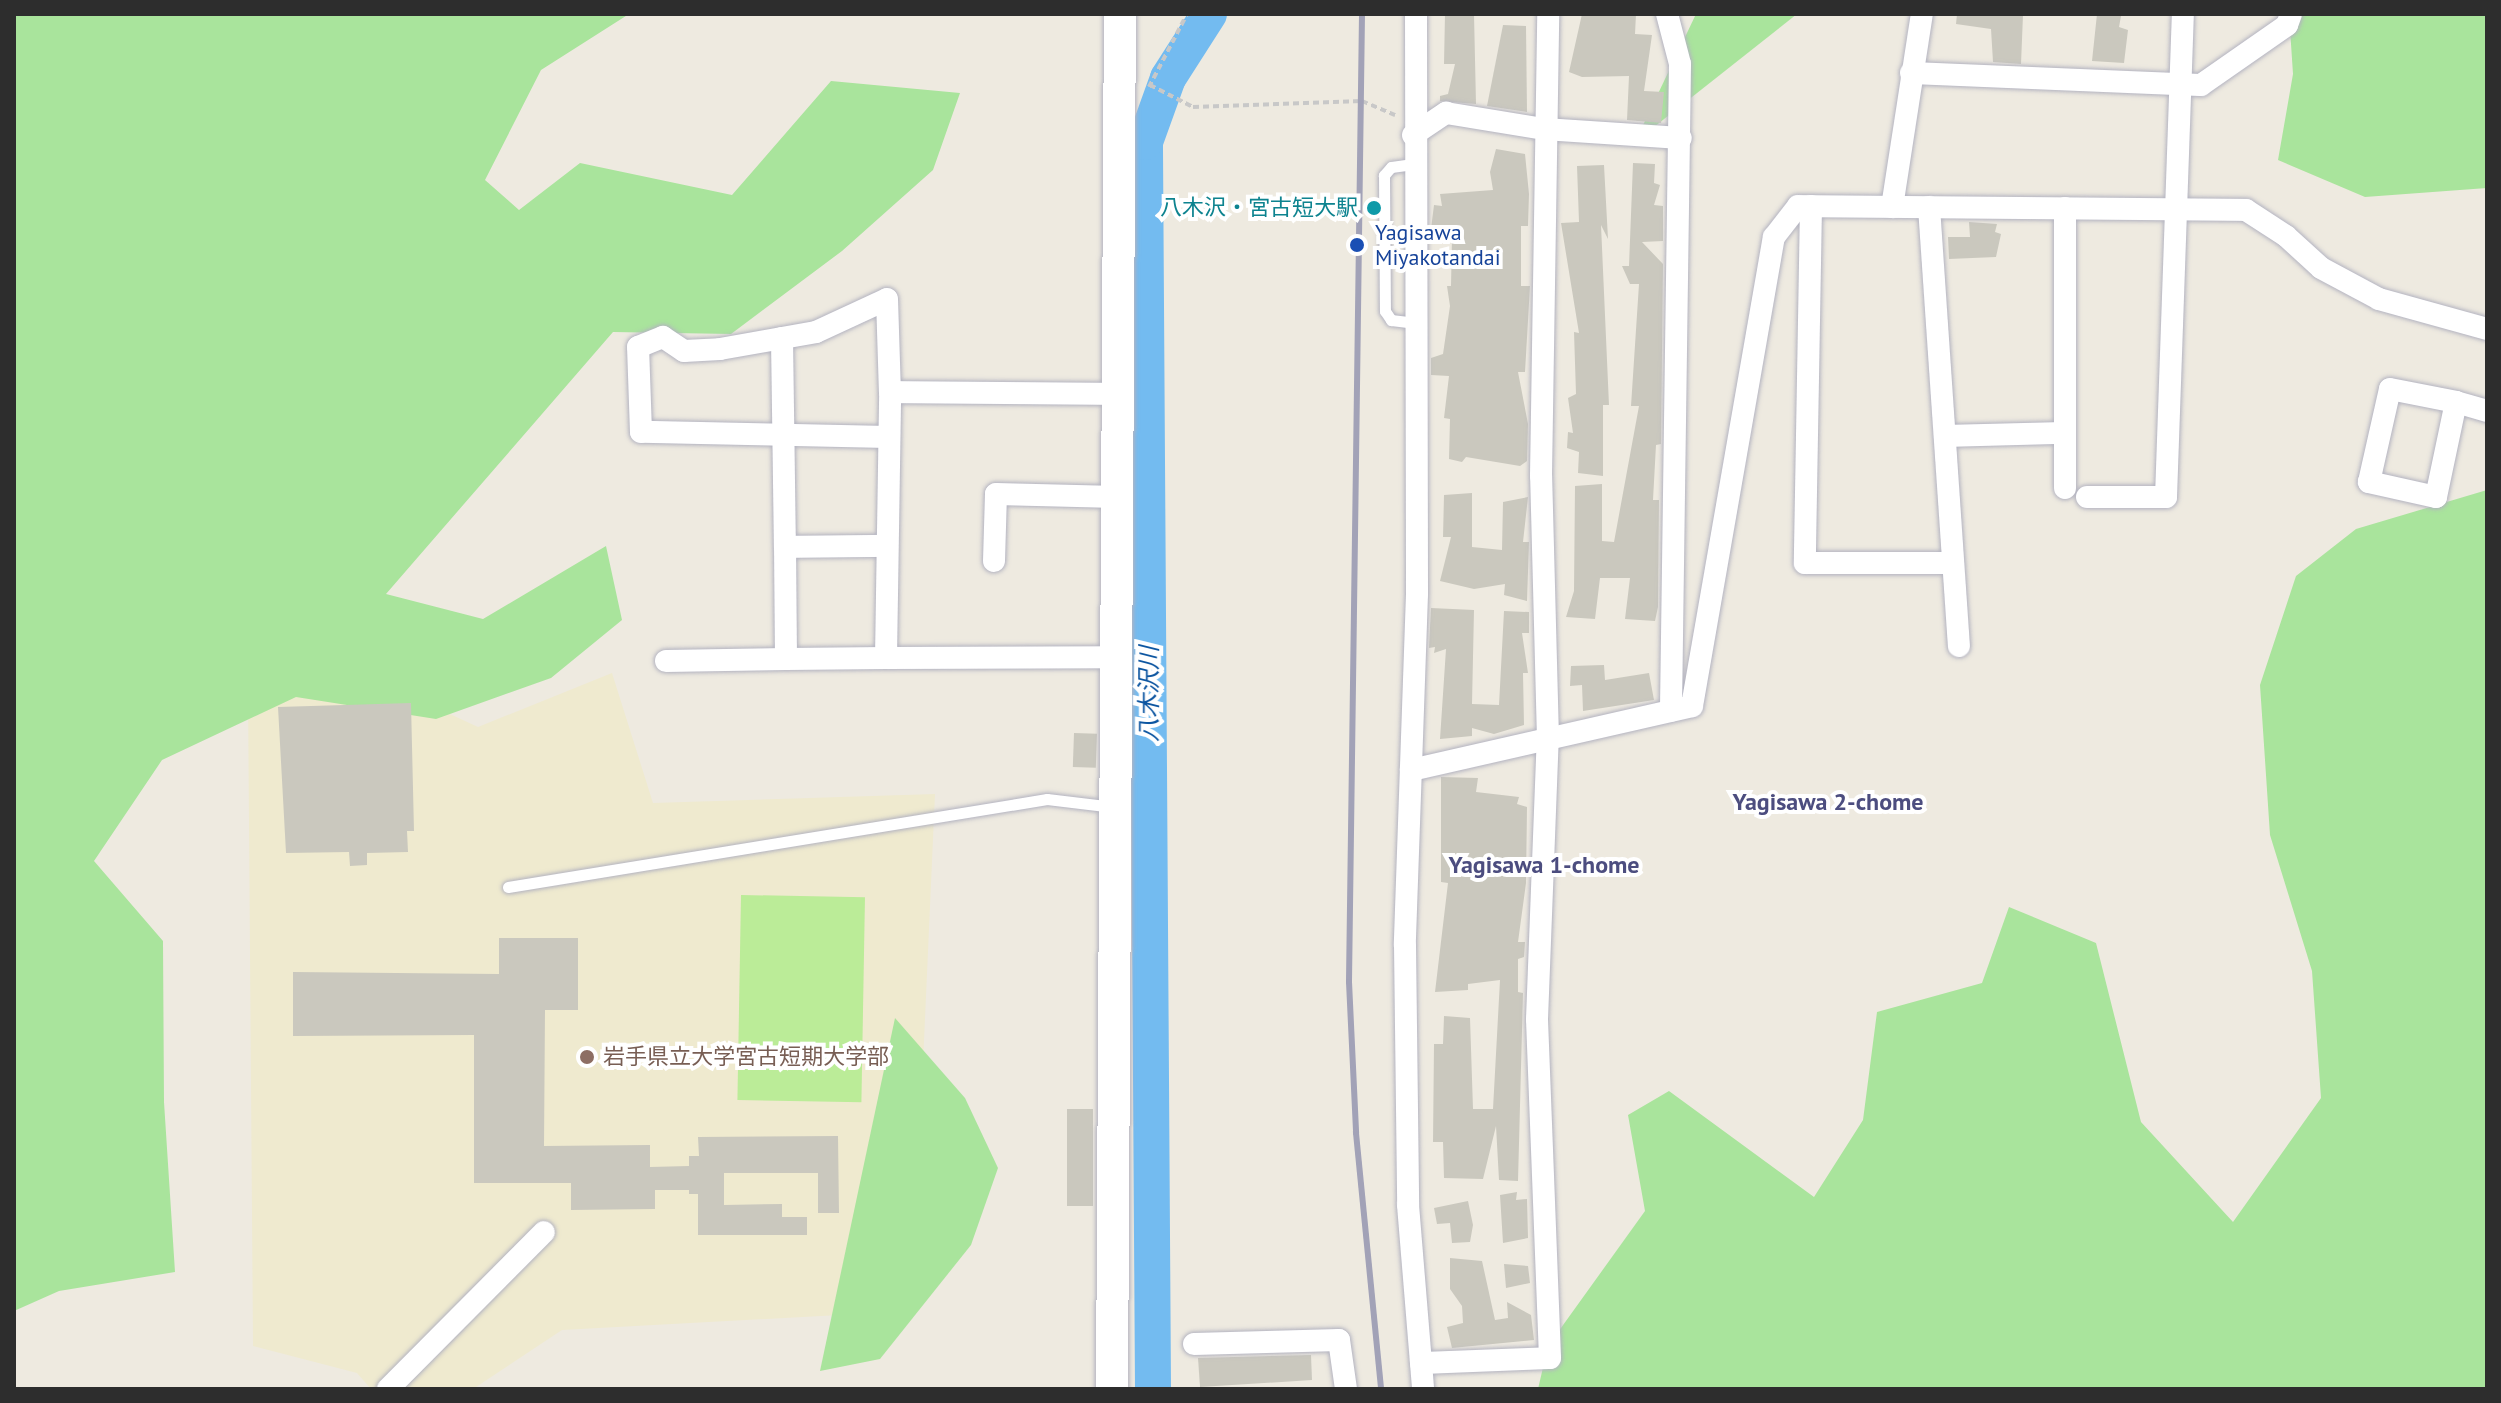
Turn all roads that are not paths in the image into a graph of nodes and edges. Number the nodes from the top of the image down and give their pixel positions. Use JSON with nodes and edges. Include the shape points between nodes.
{"nodes":[{"id":1,"x":1120,"y":14,"type":"edge"},
{"id":2,"x":1416,"y":14,"type":"edge"},
{"id":3,"x":1548,"y":14,"type":"edge"},
{"id":4,"x":1667,"y":14,"type":"edge"},
{"id":5,"x":1922,"y":14,"type":"edge"},
{"id":6,"x":2183,"y":14,"type":"edge"},
{"id":7,"x":2291,"y":14,"type":"edge"},
{"id":8,"x":1911,"y":73,"type":"junction"},
{"id":9,"x":2182,"y":83,"type":"junction"},
{"id":10,"x":1544,"y":129,"type":"junction"},
{"id":11,"x":1413,"y":135,"type":"junction"},
{"id":12,"x":1681,"y":138,"type":"junction"},
{"id":13,"x":1811,"y":206,"type":"junction"},
{"id":14,"x":1892,"y":207,"type":"junction"},
{"id":15,"x":1929,"y":207,"type":"junction"},
{"id":16,"x":2065,"y":208,"type":"junction"},
{"id":17,"x":2180,"y":209,"type":"junction"},
{"id":18,"x":2487,"y":329,"type":"edge"},
{"id":19,"x":782,"y":338,"type":"junction"},
{"id":20,"x":890,"y":392,"type":"junction"},
{"id":21,"x":1117,"y":394,"type":"junction"},
{"id":22,"x":2456,"y":402,"type":"junction"},
{"id":23,"x":2487,"y":411,"type":"edge"},
{"id":24,"x":2063,"y":433,"type":"junction"},
{"id":25,"x":783,"y":435,"type":"junction"},
{"id":26,"x":1945,"y":436,"type":"junction"},
{"id":27,"x":889,"y":437,"type":"junction"},
{"id":28,"x":2065,"y":488,"type":"dead end"},
{"id":29,"x":1117,"y":497,"type":"junction"},
{"id":30,"x":2087,"y":497,"type":"dead end"},
{"id":31,"x":885,"y":546,"type":"junction"},
{"id":32,"x":785,"y":547,"type":"junction"},
{"id":33,"x":994,"y":561,"type":"dead end"},
{"id":34,"x":1953,"y":563,"type":"junction"},
{"id":35,"x":1959,"y":646,"type":"dead end"},
{"id":36,"x":1116,"y":657,"type":"junction"},
{"id":37,"x":886,"y":658,"type":"junction"},
{"id":38,"x":786,"y":659,"type":"junction"},
{"id":39,"x":666,"y":661,"type":"dead end"},
{"id":40,"x":1671,"y":711,"type":"junction"},
{"id":41,"x":1548,"y":739,"type":"junction"},
{"id":42,"x":1411,"y":770,"type":"junction"},
{"id":43,"x":1115,"y":807,"type":"junction"},
{"id":44,"x":508,"y":887,"type":"dead end"},
{"id":45,"x":544,"y":1232,"type":"dead end"},
{"id":46,"x":1194,"y":1344,"type":"dead end"},
{"id":47,"x":1421,"y":1363,"type":"junction"},
{"id":48,"x":388,"y":1389,"type":"edge"},
{"id":49,"x":1112,"y":1389,"type":"edge"},
{"id":50,"x":1346,"y":1389,"type":"edge"},
{"id":51,"x":1423,"y":1389,"type":"edge"}],
"edges":[{"from":1,"to":21,"type":"street"},
{"from":2,"to":11,"type":"street"},
{"from":3,"to":10,"type":"street"},
{"from":4,"to":12,"type":"street","via":[[1680,64]]},
{"from":5,"to":8,"type":"street"},
{"from":6,"to":9,"type":"street"},
{"from":7,"to":9,"type":"street","via":[[2287,25],[2238,63],[2201,85]]},
{"from":8,"to":9,"type":"street"},
{"from":8,"to":14,"type":"street"},
{"from":9,"to":17,"type":"street"},
{"from":10,"to":11,"type":"street","via":[[1446,113]]},
{"from":10,"to":12,"type":"street"},
{"from":10,"to":41,"type":"street","via":[[1541,476]]},
{"from":11,"to":42,"type":"street","via":[[1417,594]]},
{"from":12,"to":40,"type":"street"},
{"from":13,"to":14,"type":"street"},
{"from":13,"to":34,"type":"street","via":[[1805,563]]},
{"from":13,"to":40,"type":"street","via":[[1798,206],[1774,237],[1692,706]]},
{"from":14,"to":15,"type":"street"},
{"from":15,"to":16,"type":"street"},
{"from":15,"to":26,"type":"street"},
{"from":16,"to":17,"type":"street"},
{"from":16,"to":24,"type":"street"},
{"from":17,"to":18,"type":"street","via":[[2246,210],[2321,268],[2379,299]]},
{"from":17,"to":30,"type":"street","via":[[2166,497]]},
{"from":19,"to":20,"type":"street","via":[[816,332],[887,299]]},
{"from":19,"to":25,"type":"street"},
{"from":19,"to":25,"type":"street","via":[[684,351],[663,337],[638,347],[641,432]]},
{"from":20,"to":21,"type":"street"},
{"from":20,"to":27,"type":"street"},
{"from":21,"to":29,"type":"street"},
{"from":22,"to":22,"type":"street","via":[[2390,389],[2369,482],[2436,497]]},
{"from":22,"to":23,"type":"street"},
{"from":24,"to":26,"type":"street"},
{"from":24,"to":28,"type":"street"},
{"from":25,"to":27,"type":"street"},
{"from":25,"to":32,"type":"street"},
{"from":26,"to":34,"type":"street"},
{"from":27,"to":31,"type":"street"},
{"from":29,"to":33,"type":"street","via":[[996,494]]},
{"from":29,"to":36,"type":"street"},
{"from":31,"to":32,"type":"street"},
{"from":31,"to":37,"type":"street"},
{"from":32,"to":38,"type":"street"},
{"from":34,"to":35,"type":"street"},
{"from":36,"to":37,"type":"street"},
{"from":36,"to":43,"type":"street"},
{"from":37,"to":38,"type":"street"},
{"from":38,"to":39,"type":"street"},
{"from":40,"to":41,"type":"street"},
{"from":41,"to":42,"type":"street"},
{"from":41,"to":47,"type":"street","via":[[1537,1019],[1550,1358]]},
{"from":42,"to":47,"type":"street","via":[[1405,945],[1408,1205]]},
{"from":43,"to":44,"type":"lane","via":[[1047,799]]},
{"from":43,"to":49,"type":"street"},
{"from":45,"to":48,"type":"street"},
{"from":46,"to":50,"type":"street","via":[[1339,1340]]},
{"from":47,"to":51,"type":"street"}]}
